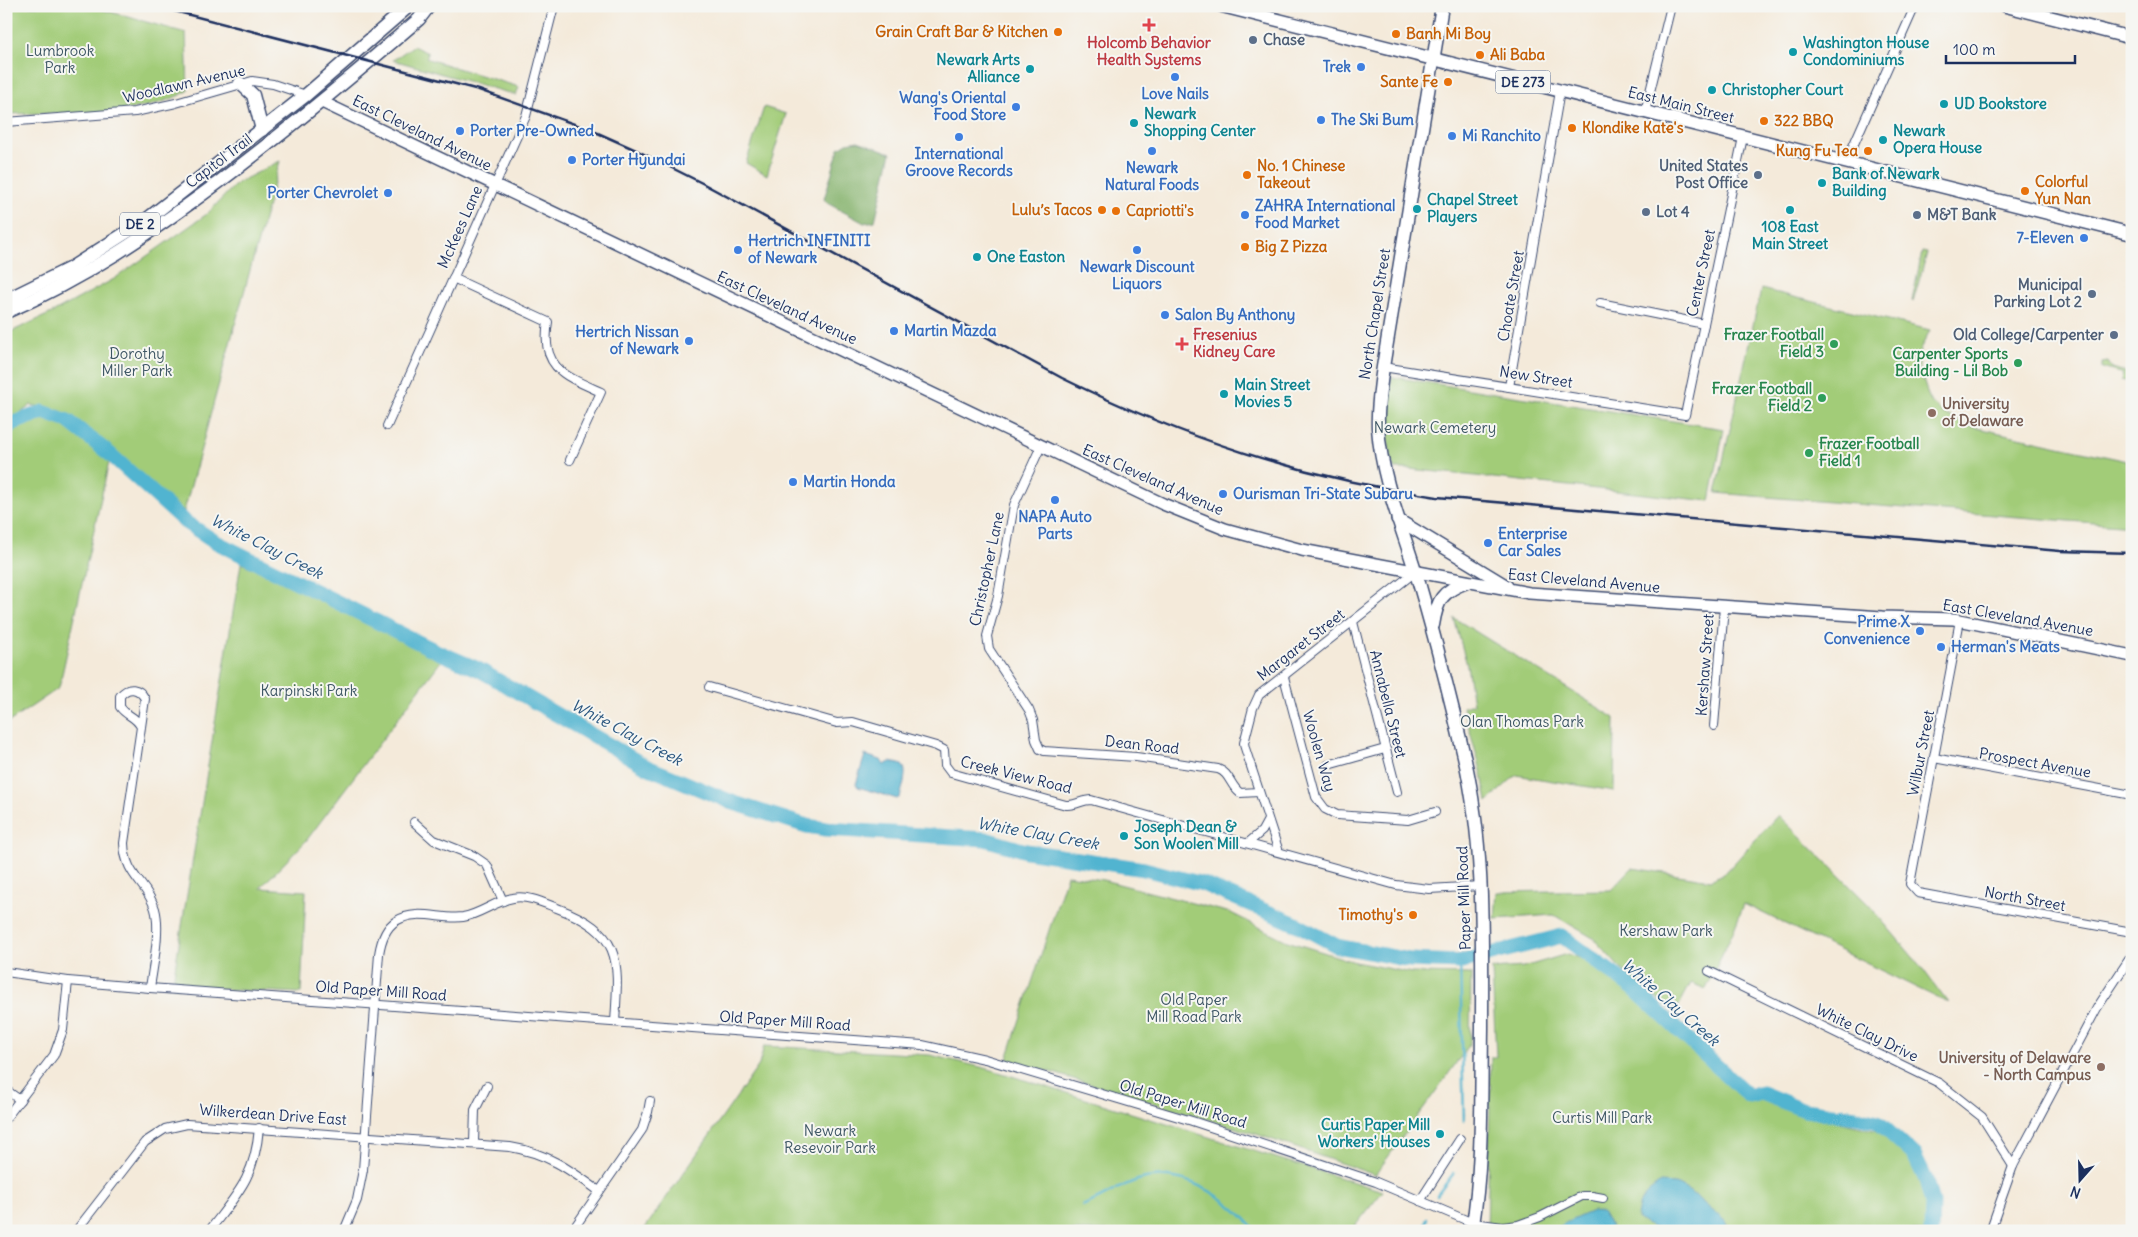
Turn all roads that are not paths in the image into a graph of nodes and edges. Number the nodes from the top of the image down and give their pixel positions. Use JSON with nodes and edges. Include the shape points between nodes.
{"nodes":[{"id":1,"x":409,"y":6,"type":"edge"},
{"id":2,"x":429,"y":6,"type":"edge"},
{"id":3,"x":437,"y":6,"type":"edge"},
{"id":4,"x":554,"y":6,"type":"edge"},
{"id":5,"x":1442,"y":6,"type":"edge"},
{"id":6,"x":1671,"y":6,"type":"edge"},
{"id":7,"x":1915,"y":6,"type":"edge"},
{"id":8,"x":2006,"y":6,"type":"edge"},
{"id":9,"x":1229,"y":7,"type":"edge"},
{"id":10,"x":419,"y":19,"type":"junction"},
{"id":11,"x":2132,"y":38,"type":"edge"},
{"id":12,"x":1433,"y":59,"type":"junction"},
{"id":13,"x":240,"y":83,"type":"junction"},
{"id":14,"x":1560,"y":91,"type":"junction"},
{"id":15,"x":306,"y":95,"type":"junction"},
{"id":16,"x":322,"y":102,"type":"junction"},
{"id":17,"x":1645,"y":112,"type":"junction"},
{"id":18,"x":6,"y":122,"type":"edge"},
{"id":19,"x":262,"y":130,"type":"junction"},
{"id":20,"x":1743,"y":137,"type":"junction"},
{"id":21,"x":1846,"y":162,"type":"junction"},
{"id":22,"x":494,"y":185,"type":"junction"},
{"id":23,"x":2132,"y":234,"type":"edge"},
{"id":24,"x":452,"y":278,"type":"junction"},
{"id":25,"x":6,"y":300,"type":"edge"},
{"id":26,"x":1600,"y":303,"type":"dead end"},
{"id":27,"x":6,"y":312,"type":"edge"},
{"id":28,"x":1704,"y":324,"type":"junction"},
{"id":29,"x":1383,"y":367,"type":"junction"},
{"id":30,"x":1509,"y":387,"type":"junction"},
{"id":31,"x":1685,"y":414,"type":"joint"},
{"id":32,"x":387,"y":426,"type":"dead end"},
{"id":33,"x":1042,"y":446,"type":"junction"},
{"id":34,"x":570,"y":460,"type":"dead end"},
{"id":35,"x":1397,"y":518,"type":"junction"},
{"id":36,"x":1415,"y":572,"type":"junction"},
{"id":37,"x":1467,"y":582,"type":"junction"},
{"id":38,"x":1515,"y":591,"type":"junction"},
{"id":39,"x":1724,"y":607,"type":"junction"},
{"id":40,"x":1960,"y":620,"type":"junction"},
{"id":41,"x":1353,"y":622,"type":"junction"},
{"id":42,"x":1432,"y":630,"type":"junction"},
{"id":43,"x":2132,"y":656,"type":"edge"},
{"id":44,"x":1284,"y":677,"type":"junction"},
{"id":45,"x":709,"y":687,"type":"dead end"},
{"id":46,"x":1033,"y":720,"type":"joint"},
{"id":47,"x":1714,"y":726,"type":"dead end"},
{"id":48,"x":141,"y":727,"type":"junction"},
{"id":49,"x":1386,"y":749,"type":"junction"},
{"id":50,"x":1934,"y":758,"type":"junction"},
{"id":51,"x":1328,"y":765,"type":"dead end"},
{"id":52,"x":1259,"y":792,"type":"junction"},
{"id":53,"x":1397,"y":792,"type":"dead end"},
{"id":54,"x":2132,"y":794,"type":"edge"},
{"id":55,"x":1435,"y":812,"type":"dead end"},
{"id":56,"x":1268,"y":820,"type":"junction"},
{"id":57,"x":414,"y":822,"type":"dead end"},
{"id":58,"x":1248,"y":843,"type":"junction"},
{"id":59,"x":1279,"y":852,"type":"junction"},
{"id":60,"x":1481,"y":886,"type":"junction"},
{"id":61,"x":1914,"y":890,"type":"joint"},
{"id":62,"x":502,"y":901,"type":"junction"},
{"id":63,"x":2132,"y":932,"type":"edge"},
{"id":64,"x":2132,"y":955,"type":"edge"},
{"id":65,"x":1709,"y":971,"type":"dead end"},
{"id":66,"x":6,"y":972,"type":"edge"},
{"id":67,"x":68,"y":981,"type":"junction"},
{"id":68,"x":150,"y":988,"type":"junction"},
{"id":69,"x":375,"y":1004,"type":"junction"},
{"id":70,"x":615,"y":1022,"type":"junction"},
{"id":71,"x":487,"y":1086,"type":"dead end"},
{"id":72,"x":6,"y":1090,"type":"edge"},
{"id":73,"x":20,"y":1100,"type":"junction"},
{"id":74,"x":650,"y":1100,"type":"dead end"},
{"id":75,"x":6,"y":1118,"type":"edge"},
{"id":76,"x":259,"y":1128,"type":"junction"},
{"id":77,"x":366,"y":1136,"type":"junction"},
{"id":78,"x":1460,"y":1138,"type":"dead end"},
{"id":79,"x":474,"y":1143,"type":"junction"},
{"id":80,"x":2013,"y":1166,"type":"junction"},
{"id":81,"x":599,"y":1191,"type":"junction"},
{"id":82,"x":1603,"y":1198,"type":"dead end"},
{"id":83,"x":1420,"y":1201,"type":"junction"},
{"id":84,"x":1472,"y":1227,"type":"edge"},
{"id":85,"x":76,"y":1231,"type":"edge"},
{"id":86,"x":209,"y":1231,"type":"edge"},
{"id":87,"x":344,"y":1231,"type":"edge"},
{"id":88,"x":572,"y":1231,"type":"edge"},
{"id":89,"x":1990,"y":1231,"type":"edge"}],
"edges":[{"from":1,"to":15,"type":"main road","name":"Capitol Trail","number":"DE 2"},
{"from":2,"to":10,"type":"main road","name":"Capitol Trail","number":"DE 2"},
{"from":3,"to":10,"type":"main road"},
{"from":4,"to":22,"type":"street","name":"McKees Lane","via":[[526,116]]},
{"from":5,"to":12,"type":"main road","name":"North Chapel Street"},
{"from":6,"to":17,"type":"street"},
{"from":7,"to":21,"type":"street"},
{"from":8,"to":11,"type":"main road"},
{"from":9,"to":12,"type":"main road","name":"East Main Street","number":"DE 273"},
{"from":10,"to":16,"type":"main road","name":"Capitol Trail","number":"DE 2"},
{"from":12,"to":14,"type":"main road","name":"East Main Street","number":"DE 273"},
{"from":12,"to":29,"type":"main road","name":"North Chapel Street"},
{"from":13,"to":15,"type":"street","name":"Woodlawn Avenue","via":[[274,84]]},
{"from":13,"to":18,"type":"street","name":"Woodlawn Avenue","via":[[135,112]]},
{"from":13,"to":19,"type":"main road","via":[[253,95]]},
{"from":14,"to":17,"type":"main road","name":"East Main Street","number":"DE 273"},
{"from":14,"to":30,"type":"street","name":"Choate Street"},
{"from":15,"to":16,"type":"main road"},
{"from":15,"to":19,"type":"main road","name":"Capitol Trail","number":"DE 2"},
{"from":16,"to":22,"type":"main road","name":"East Cleveland Avenue"},
{"from":16,"to":27,"type":"main road","name":"Capitol Trail","number":"DE 2","via":[[126,249],[70,282]]},
{"from":17,"to":20,"type":"main road","name":"East Main Street","number":"DE 273"},
{"from":19,"to":25,"type":"main road","name":"Capitol Trail","number":"DE 2","via":[[115,241],[69,269]]},
{"from":20,"to":21,"type":"main road","name":"East Main Street","number":"DE 273"},
{"from":20,"to":28,"type":"street","name":"Center Street"},
{"from":21,"to":23,"type":"main road","name":"East Main Street","number":"DE 273"},
{"from":22,"to":24,"type":"street","name":"McKees Lane"},
{"from":22,"to":33,"type":"main road","name":"East Cleveland Avenue"},
{"from":24,"to":32,"type":"street","name":"McKees Lane"},
{"from":24,"to":34,"type":"street","via":[[548,322],[546,345],[558,370],[601,392]]},
{"from":26,"to":28,"type":"street"},
{"from":28,"to":31,"type":"street","name":"Center Street"},
{"from":29,"to":30,"type":"street","name":"New Street"},
{"from":29,"to":35,"type":"main road","name":"North Chapel Street","via":[[1378,427]]},
{"from":30,"to":31,"type":"street","name":"New Street"},
{"from":33,"to":36,"type":"main road","name":"East Cleveland Avenue","via":[[1163,504],[1225,528],[1302,550]]},
{"from":33,"to":46,"type":"street","name":"Christopher Lane","via":[[1014,505],[998,596],[987,636],[989,649]]},
{"from":35,"to":36,"type":"main road","name":"North Chapel Street"},
{"from":35,"to":38,"type":"main road"},
{"from":36,"to":37,"type":"main road","name":"East Cleveland Avenue"},
{"from":36,"to":41,"type":"street","name":"Margaret Street"},
{"from":36,"to":42,"type":"main road","name":"Paper Mill Road"},
{"from":37,"to":38,"type":"main road","name":"East Cleveland Avenue"},
{"from":37,"to":42,"type":"main road","via":[[1441,598],[1436,606]]},
{"from":38,"to":39,"type":"main road","name":"East Cleveland Avenue"},
{"from":39,"to":40,"type":"main road","name":"East Cleveland Avenue"},
{"from":39,"to":47,"type":"street","name":"Kershaw Street"},
{"from":40,"to":43,"type":"main road","name":"East Cleveland Avenue"},
{"from":40,"to":50,"type":"street","name":"Wilbur Street"},
{"from":41,"to":44,"type":"street","name":"Margaret Street"},
{"from":41,"to":49,"type":"street","name":"Annabella Street"},
{"from":42,"to":60,"type":"main road","name":"Paper Mill Road","via":[[1472,796]]},
{"from":44,"to":52,"type":"street","name":"Margaret Street","via":[[1259,695],[1244,743]]},
{"from":44,"to":55,"type":"street","name":"Woolen Way","via":[[1316,797],[1325,809],[1337,815],[1396,820]]},
{"from":45,"to":58,"type":"street","name":"Creek View Road","via":[[838,723],[853,722],[940,748],[944,750],[951,773],[1066,805],[1092,800]]},
{"from":46,"to":52,"type":"street","name":"Dean Road","via":[[1037,745],[1044,751],[1136,757],[1218,769],[1224,771],[1240,793]]},
{"from":48,"to":48,"type":"street","via":[[145,698],[134,688],[120,696],[120,707],[135,717]]},
{"from":48,"to":68,"type":"street","via":[[124,843],[128,867],[148,894],[155,910]]},
{"from":49,"to":51,"type":"street"},
{"from":49,"to":53,"type":"street","name":"Annabella Street"},
{"from":50,"to":54,"type":"street","name":"Prospect Avenue"},
{"from":50,"to":61,"type":"street","name":"Wilbur Street","via":[[1910,884]]},
{"from":52,"to":56,"type":"street","name":"Margaret Street"},
{"from":56,"to":58,"type":"street","via":[[1262,831]]},
{"from":56,"to":59,"type":"street","name":"Margaret Street"},
{"from":57,"to":62,"type":"street","via":[[434,840],[474,856],[487,865]]},
{"from":58,"to":59,"type":"street","name":"Creek View Road"},
{"from":59,"to":60,"type":"street","name":"Creek View Road","via":[[1407,887]]},
{"from":60,"to":84,"type":"main road","name":"Paper Mill Road","via":[[1481,1139]]},
{"from":61,"to":63,"type":"street","name":"North Street"},
{"from":62,"to":69,"type":"street","via":[[461,917],[421,914],[394,922],[383,937],[379,954]]},
{"from":62,"to":70,"type":"street","via":[[514,898],[534,900],[584,919],[600,932],[612,948],[617,967]]},
{"from":64,"to":80,"type":"street","via":[[2097,1008]]},
{"from":65,"to":80,"type":"street","name":"White Clay Drive","via":[[1939,1083],[1982,1117]]},
{"from":66,"to":67,"type":"street","name":"Old Paper Mill Road"},
{"from":67,"to":68,"type":"street","name":"Old Paper Mill Road"},
{"from":67,"to":73,"type":"street","via":[[63,1030],[57,1049]]},
{"from":68,"to":69,"type":"street","name":"Old Paper Mill Road"},
{"from":69,"to":70,"type":"street","name":"Old Paper Mill Road"},
{"from":69,"to":77,"type":"street"},
{"from":70,"to":83,"type":"street","name":"Old Paper Mill Road","via":[[908,1044],[950,1051],[1192,1121],[1376,1182]]},
{"from":71,"to":79,"type":"street","via":[[476,1110]]},
{"from":72,"to":73,"type":"street"},
{"from":73,"to":75,"type":"street"},
{"from":74,"to":81,"type":"street","via":[[642,1130]]},
{"from":76,"to":77,"type":"street","name":"Wilkerdean Drive East"},
{"from":76,"to":85,"type":"street","name":"Wilkerdean Drive East","via":[[199,1123],[165,1129],[137,1151]]},
{"from":76,"to":86,"type":"street","via":[[246,1182]]},
{"from":77,"to":79,"type":"street","name":"Wilkerdean Drive East"},
{"from":77,"to":87,"type":"street","via":[[359,1193]]},
{"from":78,"to":83,"type":"street"},
{"from":79,"to":81,"type":"street","name":"Wilkerdean Drive East","via":[[540,1154],[568,1168]]},
{"from":80,"to":89,"type":"street"},
{"from":81,"to":88,"type":"street"},
{"from":82,"to":84,"type":"street","name":"Old Paper Mill Road","via":[[1582,1196],[1518,1225]]},
{"from":83,"to":84,"type":"street","name":"Old Paper Mill Road"}]}
